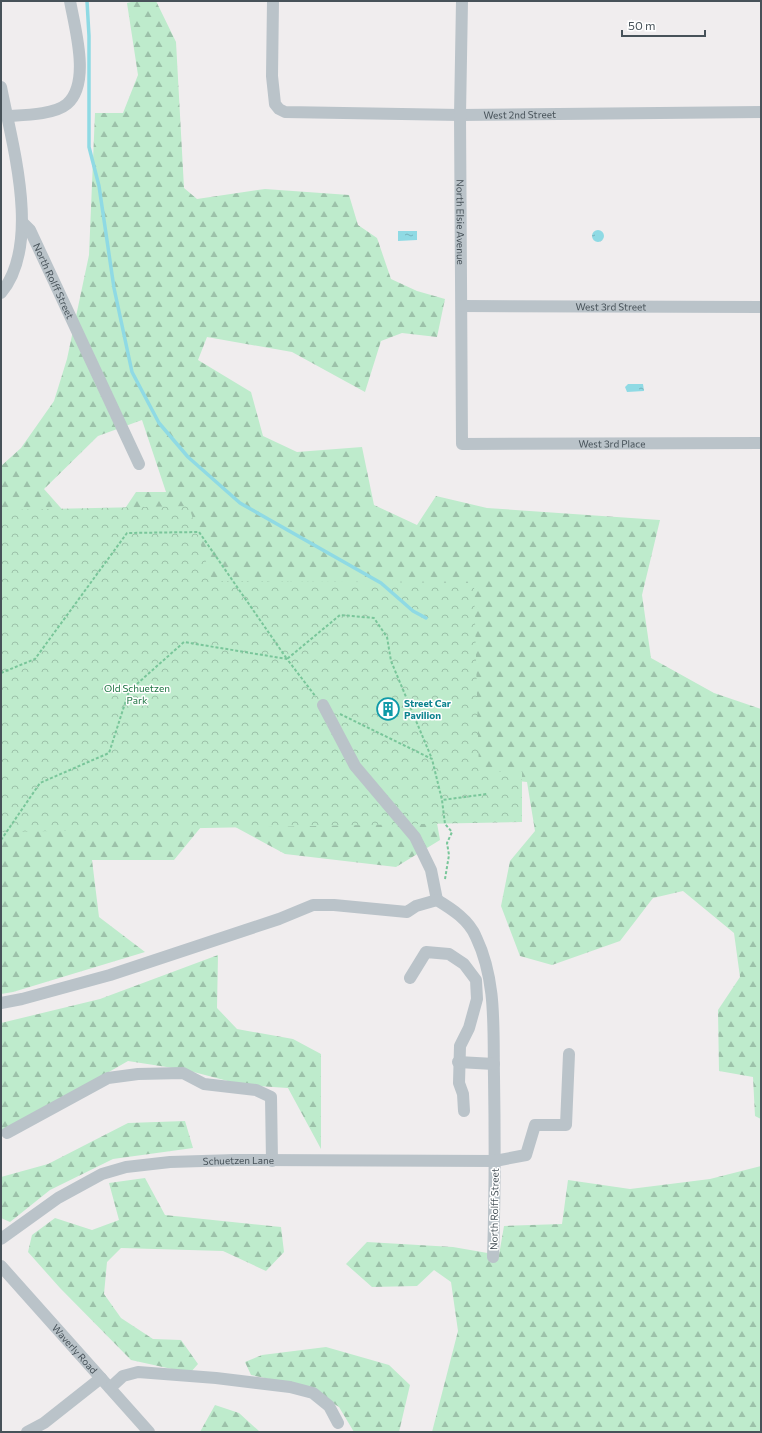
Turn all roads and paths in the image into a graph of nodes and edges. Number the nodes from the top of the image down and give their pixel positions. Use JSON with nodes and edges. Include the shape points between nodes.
{"nodes":[{"id":1,"x":70,"y":1,"type":"edge"},
{"id":2,"x":273,"y":1,"type":"edge"},
{"id":3,"x":462,"y":1,"type":"edge"},
{"id":4,"x":1,"y":88,"type":"edge"},
{"id":5,"x":761,"y":112,"type":"edge"},
{"id":6,"x":460,"y":115,"type":"junction"},
{"id":7,"x":7,"y":116,"type":"junction"},
{"id":8,"x":23,"y":223,"type":"junction"},
{"id":9,"x":1,"y":293,"type":"edge"},
{"id":10,"x":462,"y":306,"type":"junction"},
{"id":11,"x":761,"y":307,"type":"edge"},
{"id":12,"x":761,"y":443,"type":"edge"},
{"id":13,"x":462,"y":444,"type":"joint"},
{"id":14,"x":139,"y":464,"type":"dead end"},
{"id":15,"x":287,"y":659,"type":"junction"},
{"id":16,"x":1,"y":673,"type":"edge"},
{"id":17,"x":323,"y":705,"type":"junction"},
{"id":18,"x":432,"y":759,"type":"junction"},
{"id":19,"x":487,"y":794,"type":"dead end"},
{"id":20,"x":442,"y":800,"type":"junction"},
{"id":21,"x":1,"y":840,"type":"edge"},
{"id":22,"x":445,"y":882,"type":"dead end"},
{"id":23,"x":437,"y":900,"type":"junction"},
{"id":24,"x":410,"y":978,"type":"dead end"},
{"id":25,"x":1,"y":1003,"type":"edge"},
{"id":26,"x":569,"y":1054,"type":"dead end"},
{"id":27,"x":458,"y":1062,"type":"junction"},
{"id":28,"x":494,"y":1064,"type":"junction"},
{"id":29,"x":464,"y":1111,"type":"dead end"},
{"id":30,"x":7,"y":1134,"type":"dead end"},
{"id":31,"x":272,"y":1161,"type":"junction"},
{"id":32,"x":495,"y":1161,"type":"junction"},
{"id":33,"x":1,"y":1238,"type":"edge"},
{"id":34,"x":493,"y":1257,"type":"dead end"},
{"id":35,"x":1,"y":1266,"type":"edge"},
{"id":36,"x":101,"y":1378,"type":"junction"},
{"id":37,"x":110,"y":1388,"type":"junction"},
{"id":38,"x":338,"y":1423,"type":"dead end"},
{"id":39,"x":28,"y":1432,"type":"edge"},
{"id":40,"x":149,"y":1432,"type":"edge"}],
"edges":[{"from":1,"to":7,"type":"street","via":[[81,69],[76,92],[66,105],[47,112]]},
{"from":2,"to":6,"type":"street","name":"West 2nd Street","via":[[272,76],[275,104],[279,109],[285,112]]},
{"from":3,"to":6,"type":"street","name":"North Elsie Avenue"},
{"from":4,"to":7,"type":"street"},
{"from":5,"to":6,"type":"street","name":"West 2nd Street"},
{"from":6,"to":10,"type":"street","name":"North Elsie Avenue"},
{"from":7,"to":8,"type":"street","via":[[22,198]]},
{"from":8,"to":9,"type":"street","via":[[20,249],[12,273]]},
{"from":8,"to":14,"type":"street","name":"North Rolff Street","via":[[30,230]]},
{"from":10,"to":11,"type":"street","name":"West 3rd Street"},
{"from":10,"to":13,"type":"street","name":"North Elsie Avenue"},
{"from":12,"to":13,"type":"street","name":"West 3rd Place"},
{"from":15,"to":16,"type":"path","via":[[199,532],[126,533],[35,659]]},
{"from":15,"to":17,"type":"path"},
{"from":15,"to":18,"type":"path","via":[[340,615],[374,618],[388,637],[391,661]]},
{"from":15,"to":21,"type":"path","via":[[184,642],[129,691],[109,753],[40,783]]},
{"from":17,"to":18,"type":"path"},
{"from":17,"to":23,"type":"street","via":[[355,766],[415,837],[431,870]]},
{"from":18,"to":20,"type":"path"},
{"from":19,"to":20,"type":"path"},
{"from":20,"to":22,"type":"path","via":[[445,824],[452,832],[448,843]]},
{"from":23,"to":25,"type":"street","via":[[416,906],[407,912],[313,905],[110,976]]},
{"from":23,"to":28,"type":"street","name":"North Rolff Street","via":[[459,914],[476,935],[488,967],[493,1005]]},
{"from":24,"to":27,"type":"street","via":[[426,952],[449,954],[464,964],[476,980],[476,999],[469,1028],[460,1046]]},
{"from":26,"to":32,"type":"street","name":"Schuetzen Lane","via":[[566,1125],[535,1125],[526,1155]]},
{"from":27,"to":28,"type":"street"},
{"from":27,"to":29,"type":"street"},
{"from":28,"to":32,"type":"street","name":"North Rolff Street"},
{"from":30,"to":31,"type":"street","via":[[108,1078],[182,1073],[204,1084],[256,1090],[271,1097]]},
{"from":31,"to":32,"type":"street","name":"Schuetzen Lane"},
{"from":31,"to":33,"type":"street","name":"Schuetzen Lane","via":[[170,1162],[126,1167],[102,1174],[58,1198]]},
{"from":32,"to":34,"type":"street","name":"North Rolff Street"},
{"from":35,"to":36,"type":"street","name":"Waverly Road"},
{"from":36,"to":37,"type":"street","name":"Waverly Road"},
{"from":36,"to":39,"type":"street","via":[[44,1423]]},
{"from":37,"to":38,"type":"street","via":[[123,1376],[138,1372],[290,1387],[313,1393],[329,1406]]},
{"from":37,"to":40,"type":"street","name":"Waverly Road"}]}
